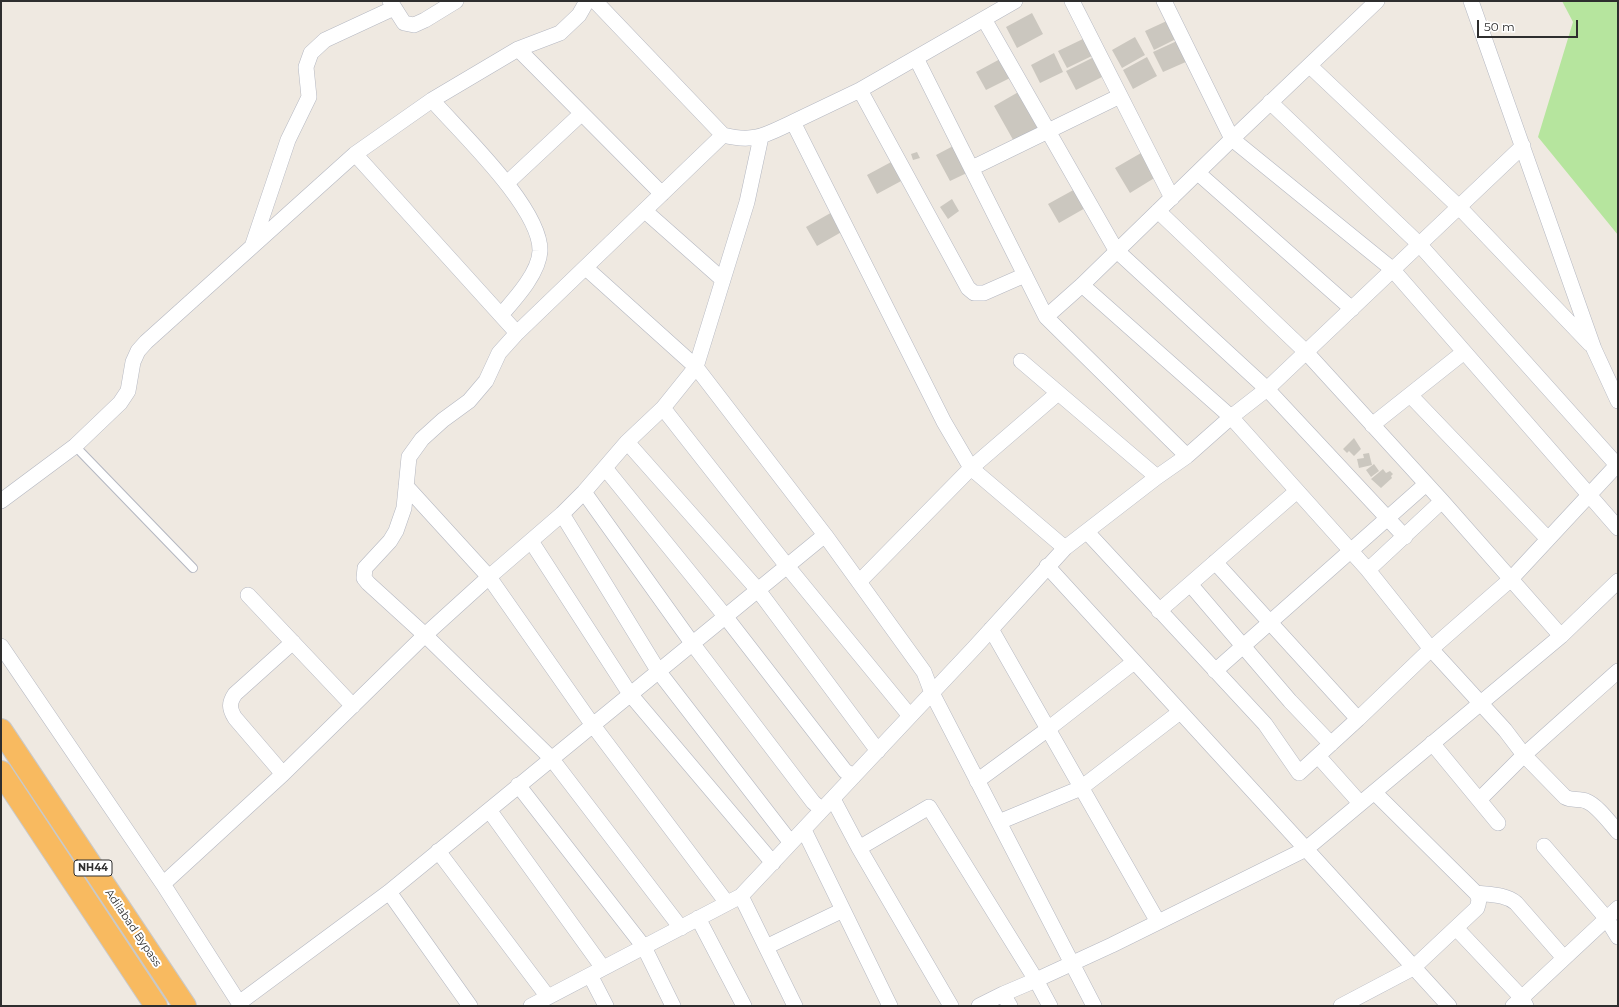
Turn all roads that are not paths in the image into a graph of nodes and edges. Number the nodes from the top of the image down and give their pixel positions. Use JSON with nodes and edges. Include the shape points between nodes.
{"nodes":[{"id":1,"x":456,"y":1,"type":"edge"},
{"id":2,"x":587,"y":1,"type":"edge"},
{"id":3,"x":595,"y":1,"type":"edge"},
{"id":4,"x":1015,"y":1,"type":"edge"},
{"id":5,"x":1072,"y":1,"type":"edge"},
{"id":6,"x":1164,"y":1,"type":"edge"},
{"id":7,"x":1377,"y":1,"type":"edge"},
{"id":8,"x":1471,"y":1,"type":"edge"},
{"id":9,"x":392,"y":4,"type":"edge"},
{"id":10,"x":984,"y":20,"type":"junction"},
{"id":11,"x":518,"y":50,"type":"junction"},
{"id":12,"x":916,"y":58,"type":"junction"},
{"id":13,"x":1310,"y":66,"type":"junction"},
{"id":14,"x":860,"y":90,"type":"junction"},
{"id":15,"x":1120,"y":96,"type":"junction"},
{"id":16,"x":432,"y":100,"type":"junction"},
{"id":17,"x":1270,"y":102,"type":"junction"},
{"id":18,"x":581,"y":114,"type":"junction"},
{"id":19,"x":793,"y":122,"type":"junction"},
{"id":20,"x":1048,"y":131,"type":"junction"},
{"id":21,"x":723,"y":135,"type":"junction"},
{"id":22,"x":761,"y":137,"type":"junction"},
{"id":23,"x":1232,"y":139,"type":"junction"},
{"id":24,"x":1523,"y":146,"type":"junction"},
{"id":25,"x":355,"y":154,"type":"junction"},
{"id":26,"x":972,"y":168,"type":"junction"},
{"id":27,"x":1198,"y":174,"type":"junction"},
{"id":28,"x":507,"y":183,"type":"junction"},
{"id":29,"x":662,"y":194,"type":"junction"},
{"id":30,"x":1172,"y":198,"type":"junction"},
{"id":31,"x":1459,"y":207,"type":"junction"},
{"id":32,"x":645,"y":211,"type":"junction"},
{"id":33,"x":1158,"y":211,"type":"junction"},
{"id":34,"x":1419,"y":244,"type":"junction"},
{"id":35,"x":253,"y":245,"type":"junction"},
{"id":36,"x":1116,"y":250,"type":"junction"},
{"id":37,"x":586,"y":268,"type":"junction"},
{"id":38,"x":1392,"y":269,"type":"junction"},
{"id":39,"x":1025,"y":275,"type":"junction"},
{"id":40,"x":724,"y":280,"type":"junction"},
{"id":41,"x":1082,"y":285,"type":"junction"},
{"id":42,"x":1352,"y":309,"type":"junction"},
{"id":43,"x":501,"y":315,"type":"junction"},
{"id":44,"x":1046,"y":317,"type":"junction"},
{"id":45,"x":517,"y":333,"type":"junction"},
{"id":46,"x":1594,"y":349,"type":"junction"},
{"id":47,"x":1306,"y":352,"type":"junction"},
{"id":48,"x":1464,"y":352,"type":"junction"},
{"id":49,"x":1021,"y":361,"type":"dead end"},
{"id":50,"x":696,"y":367,"type":"junction"},
{"id":51,"x":1268,"y":389,"type":"junction"},
{"id":52,"x":1058,"y":393,"type":"junction"},
{"id":53,"x":1410,"y":395,"type":"junction"},
{"id":54,"x":1618,"y":401,"type":"edge"},
{"id":55,"x":663,"y":408,"type":"junction"},
{"id":56,"x":1232,"y":418,"type":"junction"},
{"id":57,"x":1372,"y":425,"type":"junction"},
{"id":58,"x":627,"y":442,"type":"junction"},
{"id":59,"x":75,"y":446,"type":"junction"},
{"id":60,"x":1187,"y":456,"type":"junction"},
{"id":61,"x":605,"y":468,"type":"junction"},
{"id":62,"x":971,"y":468,"type":"junction"},
{"id":63,"x":1157,"y":477,"type":"junction"},
{"id":64,"x":1426,"y":484,"type":"junction"},
{"id":65,"x":406,"y":486,"type":"junction"},
{"id":66,"x":1297,"y":491,"type":"junction"},
{"id":67,"x":584,"y":492,"type":"junction"},
{"id":68,"x":1589,"y":495,"type":"junction"},
{"id":69,"x":1,"y":501,"type":"edge"},
{"id":70,"x":1442,"y":501,"type":"junction"},
{"id":71,"x":562,"y":514,"type":"junction"},
{"id":72,"x":1388,"y":519,"type":"junction"},
{"id":73,"x":1618,"y":528,"type":"edge"},
{"id":74,"x":1087,"y":532,"type":"junction"},
{"id":75,"x":825,"y":534,"type":"junction"},
{"id":76,"x":1405,"y":537,"type":"junction"},
{"id":77,"x":1548,"y":539,"type":"junction"},
{"id":78,"x":531,"y":541,"type":"junction"},
{"id":79,"x":1065,"y":548,"type":"junction"},
{"id":80,"x":1352,"y":551,"type":"junction"},
{"id":81,"x":1215,"y":562,"type":"junction"},
{"id":82,"x":787,"y":566,"type":"junction"},
{"id":83,"x":1047,"y":566,"type":"junction"},
{"id":84,"x":193,"y":568,"type":"dead end"},
{"id":85,"x":1368,"y":570,"type":"junction"},
{"id":86,"x":489,"y":577,"type":"junction"},
{"id":87,"x":1511,"y":579,"type":"junction"},
{"id":88,"x":1618,"y":581,"type":"edge"},
{"id":89,"x":858,"y":582,"type":"junction"},
{"id":90,"x":1190,"y":584,"type":"junction"},
{"id":91,"x":758,"y":590,"type":"junction"},
{"id":92,"x":248,"y":595,"type":"dead end"},
{"id":93,"x":1159,"y":611,"type":"junction"},
{"id":94,"x":725,"y":616,"type":"junction"},
{"id":95,"x":1270,"y":623,"type":"junction"},
{"id":96,"x":991,"y":629,"type":"junction"},
{"id":97,"x":426,"y":635,"type":"junction"},
{"id":98,"x":1561,"y":636,"type":"junction"},
{"id":99,"x":293,"y":642,"type":"junction"},
{"id":100,"x":692,"y":644,"type":"junction"},
{"id":101,"x":1,"y":646,"type":"edge"},
{"id":102,"x":1244,"y":646,"type":"junction"},
{"id":103,"x":1431,"y":650,"type":"junction"},
{"id":104,"x":1134,"y":662,"type":"junction"},
{"id":105,"x":1215,"y":671,"type":"junction"},
{"id":106,"x":1618,"y":671,"type":"edge"},
{"id":107,"x":659,"y":672,"type":"junction"},
{"id":108,"x":932,"y":693,"type":"junction"},
{"id":109,"x":630,"y":694,"type":"junction"},
{"id":110,"x":1480,"y":703,"type":"junction"},
{"id":111,"x":353,"y":706,"type":"junction"},
{"id":112,"x":1180,"y":712,"type":"junction"},
{"id":113,"x":910,"y":716,"type":"junction"},
{"id":114,"x":1358,"y":720,"type":"junction"},
{"id":115,"x":592,"y":724,"type":"junction"},
{"id":116,"x":1048,"y":729,"type":"junction"},
{"id":117,"x":1,"y":730,"type":"edge"},
{"id":118,"x":1331,"y":744,"type":"junction"},
{"id":119,"x":1432,"y":744,"type":"junction"},
{"id":120,"x":878,"y":751,"type":"junction"},
{"id":121,"x":1524,"y":755,"type":"junction"},
{"id":122,"x":1318,"y":756,"type":"junction"},
{"id":123,"x":551,"y":758,"type":"junction"},
{"id":124,"x":1,"y":772,"type":"edge"},
{"id":125,"x":283,"y":774,"type":"junction"},
{"id":126,"x":854,"y":776,"type":"junction"},
{"id":127,"x":977,"y":781,"type":"junction"},
{"id":128,"x":518,"y":785,"type":"junction"},
{"id":129,"x":1081,"y":788,"type":"junction"},
{"id":130,"x":1374,"y":792,"type":"junction"},
{"id":131,"x":833,"y":799,"type":"junction"},
{"id":132,"x":1480,"y":800,"type":"junction"},
{"id":133,"x":1360,"y":803,"type":"junction"},
{"id":134,"x":489,"y":810,"type":"junction"},
{"id":135,"x":822,"y":810,"type":"junction"},
{"id":136,"x":999,"y":822,"type":"junction"},
{"id":137,"x":1498,"y":823,"type":"dead end"},
{"id":138,"x":804,"y":830,"type":"junction"},
{"id":139,"x":1618,"y":832,"type":"edge"},
{"id":140,"x":791,"y":843,"type":"junction"},
{"id":141,"x":1544,"y":846,"type":"dead end"},
{"id":142,"x":859,"y":848,"type":"junction"},
{"id":143,"x":1306,"y":849,"type":"junction"},
{"id":144,"x":438,"y":851,"type":"junction"},
{"id":145,"x":773,"y":863,"type":"junction"},
{"id":146,"x":163,"y":884,"type":"junction"},
{"id":147,"x":389,"y":892,"type":"junction"},
{"id":148,"x":1476,"y":893,"type":"junction"},
{"id":149,"x":741,"y":896,"type":"junction"},
{"id":150,"x":727,"y":904,"type":"junction"},
{"id":151,"x":1618,"y":908,"type":"edge"},
{"id":152,"x":843,"y":910,"type":"junction"},
{"id":153,"x":698,"y":918,"type":"junction"},
{"id":154,"x":1607,"y":919,"type":"junction"},
{"id":155,"x":1158,"y":922,"type":"junction"},
{"id":156,"x":680,"y":928,"type":"junction"},
{"id":157,"x":1456,"y":928,"type":"junction"},
{"id":158,"x":1618,"y":937,"type":"edge"},
{"id":159,"x":644,"y":947,"type":"junction"},
{"id":160,"x":766,"y":947,"type":"junction"},
{"id":161,"x":1564,"y":958,"type":"junction"},
{"id":162,"x":1071,"y":964,"type":"junction"},
{"id":163,"x":1413,"y":968,"type":"junction"},
{"id":164,"x":597,"y":972,"type":"junction"},
{"id":165,"x":1036,"y":980,"type":"junction"},
{"id":166,"x":548,"y":997,"type":"junction"},
{"id":167,"x":1006,"y":1000,"type":"edge"},
{"id":168,"x":1362,"y":1002,"type":"edge"},
{"id":169,"x":1520,"y":1003,"type":"edge"},
{"id":170,"x":240,"y":1005,"type":"edge"},
{"id":171,"x":791,"y":1005,"type":"edge"},
{"id":172,"x":156,"y":1006,"type":"edge"},
{"id":173,"x":185,"y":1006,"type":"edge"},
{"id":174,"x":470,"y":1006,"type":"edge"},
{"id":175,"x":530,"y":1006,"type":"edge"},
{"id":176,"x":606,"y":1006,"type":"edge"},
{"id":177,"x":672,"y":1006,"type":"edge"},
{"id":178,"x":744,"y":1006,"type":"edge"},
{"id":179,"x":890,"y":1006,"type":"edge"},
{"id":180,"x":951,"y":1006,"type":"edge"},
{"id":181,"x":979,"y":1006,"type":"edge"},
{"id":182,"x":1050,"y":1006,"type":"edge"},
{"id":183,"x":1094,"y":1006,"type":"edge"},
{"id":184,"x":1341,"y":1006,"type":"edge"},
{"id":185,"x":1449,"y":1006,"type":"edge"}],
"edges":[{"from":1,"to":9,"type":"street","via":[[414,25],[404,23]]},
{"from":2,"to":11,"type":"street","via":[[579,15],[560,33]]},
{"from":3,"to":21,"type":"street"},
{"from":4,"to":10,"type":"street"},
{"from":5,"to":15,"type":"street"},
{"from":6,"to":23,"type":"street"},
{"from":7,"to":13,"type":"street"},
{"from":8,"to":24,"type":"street"},
{"from":9,"to":35,"type":"street","via":[[325,40],[311,52],[306,67],[309,98],[288,140]]},
{"from":10,"to":12,"type":"street"},
{"from":10,"to":20,"type":"street"},
{"from":11,"to":16,"type":"street"},
{"from":11,"to":18,"type":"street"},
{"from":12,"to":14,"type":"street"},
{"from":12,"to":26,"type":"street"},
{"from":13,"to":17,"type":"street"},
{"from":13,"to":31,"type":"street"},
{"from":14,"to":19,"type":"street"},
{"from":14,"to":39,"type":"street","via":[[968,288],[974,293],[984,293]]},
{"from":15,"to":20,"type":"street"},
{"from":15,"to":30,"type":"street"},
{"from":16,"to":25,"type":"street"},
{"from":16,"to":28,"type":"street"},
{"from":17,"to":23,"type":"street"},
{"from":17,"to":34,"type":"street"},
{"from":18,"to":28,"type":"street"},
{"from":18,"to":29,"type":"street"},
{"from":19,"to":22,"type":"street"},
{"from":19,"to":62,"type":"street","via":[[944,422]]},
{"from":20,"to":26,"type":"street"},
{"from":20,"to":36,"type":"street"},
{"from":21,"to":22,"type":"street","via":[[736,138]]},
{"from":21,"to":29,"type":"street"},
{"from":22,"to":40,"type":"street","via":[[747,202]]},
{"from":23,"to":27,"type":"street"},
{"from":23,"to":38,"type":"street"},
{"from":24,"to":31,"type":"street"},
{"from":24,"to":46,"type":"street"},
{"from":25,"to":35,"type":"street"},
{"from":25,"to":43,"type":"street"},
{"from":26,"to":39,"type":"street"},
{"from":27,"to":30,"type":"street"},
{"from":27,"to":42,"type":"street"},
{"from":28,"to":43,"type":"street","via":[[532,221],[537,232],[540,252],[529,280]]},
{"from":29,"to":32,"type":"street"},
{"from":30,"to":33,"type":"street"},
{"from":31,"to":34,"type":"street"},
{"from":31,"to":46,"type":"street"},
{"from":32,"to":37,"type":"street"},
{"from":32,"to":40,"type":"street"},
{"from":33,"to":36,"type":"street"},
{"from":33,"to":47,"type":"street"},
{"from":34,"to":38,"type":"street"},
{"from":34,"to":68,"type":"street","via":[[1617,465]]},
{"from":35,"to":59,"type":"street","via":[[138,351],[133,362],[128,391],[120,403]]},
{"from":36,"to":41,"type":"street"},
{"from":36,"to":51,"type":"street"},
{"from":37,"to":45,"type":"street"},
{"from":37,"to":50,"type":"street"},
{"from":38,"to":42,"type":"street"},
{"from":38,"to":48,"type":"street"},
{"from":39,"to":44,"type":"street"},
{"from":40,"to":50,"type":"street"},
{"from":41,"to":44,"type":"street"},
{"from":41,"to":56,"type":"street"},
{"from":42,"to":47,"type":"street"},
{"from":43,"to":45,"type":"street"},
{"from":44,"to":60,"type":"street"},
{"from":45,"to":65,"type":"street","via":[[499,353],[486,381],[469,401],[422,439],[409,457]]},
{"from":46,"to":54,"type":"street"},
{"from":47,"to":51,"type":"street"},
{"from":47,"to":57,"type":"street"},
{"from":48,"to":53,"type":"street"},
{"from":48,"to":68,"type":"street"},
{"from":49,"to":52,"type":"street"},
{"from":50,"to":55,"type":"street"},
{"from":50,"to":75,"type":"street"},
{"from":51,"to":56,"type":"street"},
{"from":51,"to":72,"type":"street"},
{"from":52,"to":62,"type":"street"},
{"from":52,"to":63,"type":"street"},
{"from":53,"to":57,"type":"street"},
{"from":53,"to":77,"type":"street"},
{"from":55,"to":58,"type":"street"},
{"from":55,"to":82,"type":"street"},
{"from":56,"to":60,"type":"street"},
{"from":56,"to":66,"type":"street"},
{"from":57,"to":64,"type":"street"},
{"from":58,"to":61,"type":"street"},
{"from":58,"to":91,"type":"street"},
{"from":59,"to":69,"type":"street"},
{"from":59,"to":84,"type":"lane"},
{"from":60,"to":63,"type":"street"},
{"from":61,"to":67,"type":"street"},
{"from":61,"to":94,"type":"street"},
{"from":62,"to":79,"type":"street"},
{"from":62,"to":89,"type":"street"},
{"from":63,"to":74,"type":"street"},
{"from":64,"to":70,"type":"street"},
{"from":64,"to":72,"type":"street"},
{"from":65,"to":86,"type":"street"},
{"from":65,"to":97,"type":"street","via":[[404,508],[396,531],[385,548],[367,564],[364,578]]},
{"from":66,"to":80,"type":"street"},
{"from":66,"to":81,"type":"street"},
{"from":67,"to":71,"type":"street"},
{"from":67,"to":100,"type":"street"},
{"from":68,"to":73,"type":"street"},
{"from":68,"to":77,"type":"street"},
{"from":70,"to":76,"type":"street"},
{"from":70,"to":87,"type":"street"},
{"from":71,"to":78,"type":"street"},
{"from":71,"to":107,"type":"street"},
{"from":72,"to":76,"type":"street"},
{"from":72,"to":80,"type":"street"},
{"from":74,"to":79,"type":"street"},
{"from":74,"to":93,"type":"street"},
{"from":75,"to":82,"type":"street"},
{"from":75,"to":89,"type":"street"},
{"from":76,"to":85,"type":"street"},
{"from":77,"to":87,"type":"street"},
{"from":78,"to":86,"type":"street"},
{"from":78,"to":109,"type":"street"},
{"from":79,"to":83,"type":"street"},
{"from":80,"to":85,"type":"street"},
{"from":80,"to":95,"type":"street"},
{"from":81,"to":90,"type":"street"},
{"from":81,"to":95,"type":"street"},
{"from":82,"to":91,"type":"street"},
{"from":82,"to":113,"type":"street"},
{"from":83,"to":96,"type":"street"},
{"from":83,"to":104,"type":"street"},
{"from":85,"to":103,"type":"street"},
{"from":86,"to":97,"type":"street"},
{"from":86,"to":115,"type":"street"},
{"from":87,"to":98,"type":"street"},
{"from":87,"to":103,"type":"street"},
{"from":88,"to":98,"type":"street"},
{"from":89,"to":108,"type":"street","via":[[924,672]]},
{"from":90,"to":93,"type":"street"},
{"from":90,"to":102,"type":"street"},
{"from":91,"to":94,"type":"street"},
{"from":91,"to":120,"type":"street"},
{"from":92,"to":99,"type":"street"},
{"from":93,"to":105,"type":"street"},
{"from":94,"to":100,"type":"street"},
{"from":94,"to":126,"type":"street","via":[[845,771]]},
{"from":95,"to":102,"type":"street"},
{"from":95,"to":114,"type":"street"},
{"from":96,"to":108,"type":"street"},
{"from":96,"to":116,"type":"street"},
{"from":97,"to":111,"type":"street"},
{"from":97,"to":123,"type":"street"},
{"from":98,"to":110,"type":"street"},
{"from":99,"to":111,"type":"street"},
{"from":99,"to":125,"type":"street","via":[[230,701],[230,710],[235,718]]},
{"from":100,"to":107,"type":"street"},
{"from":100,"to":135,"type":"street","via":[[813,802]]},
{"from":101,"to":146,"type":"street"},
{"from":102,"to":105,"type":"street"},
{"from":102,"to":118,"type":"street","via":[[1290,701]]},
{"from":103,"to":110,"type":"street"},
{"from":103,"to":114,"type":"street"},
{"from":104,"to":112,"type":"street"},
{"from":104,"to":116,"type":"street"},
{"from":105,"to":122,"type":"street","via":[[1265,724],[1299,773]]},
{"from":106,"to":121,"type":"street"},
{"from":107,"to":109,"type":"street"},
{"from":107,"to":140,"type":"street"},
{"from":108,"to":113,"type":"street"},
{"from":108,"to":127,"type":"street"},
{"from":109,"to":115,"type":"street"},
{"from":109,"to":145,"type":"street"},
{"from":110,"to":119,"type":"street"},
{"from":110,"to":121,"type":"street"},
{"from":111,"to":125,"type":"street"},
{"from":112,"to":129,"type":"street"},
{"from":112,"to":143,"type":"street"},
{"from":113,"to":120,"type":"street"},
{"from":114,"to":118,"type":"street"},
{"from":115,"to":123,"type":"street"},
{"from":115,"to":150,"type":"street"},
{"from":116,"to":127,"type":"street"},
{"from":116,"to":129,"type":"street"},
{"from":117,"to":173,"type":"highway","name":"Adilabad Bypass","number":"NH44"},
{"from":118,"to":122,"type":"street"},
{"from":119,"to":130,"type":"street"},
{"from":119,"to":132,"type":"street"},
{"from":120,"to":126,"type":"street"},
{"from":121,"to":132,"type":"street"},
{"from":121,"to":139,"type":"street","via":[[1565,797],[1570,800],[1586,801],[1594,806]]},
{"from":122,"to":133,"type":"street"},
{"from":123,"to":128,"type":"street"},
{"from":123,"to":156,"type":"street"},
{"from":124,"to":172,"type":"highway","number":"NH44"},
{"from":125,"to":146,"type":"street"},
{"from":126,"to":131,"type":"street"},
{"from":127,"to":136,"type":"street"},
{"from":128,"to":134,"type":"street"},
{"from":128,"to":159,"type":"street"},
{"from":129,"to":136,"type":"street"},
{"from":129,"to":155,"type":"street"},
{"from":130,"to":133,"type":"street"},
{"from":130,"to":148,"type":"street"},
{"from":131,"to":135,"type":"street"},
{"from":131,"to":142,"type":"street"},
{"from":132,"to":137,"type":"street"},
{"from":133,"to":143,"type":"street"},
{"from":134,"to":144,"type":"street"},
{"from":134,"to":164,"type":"street"},
{"from":135,"to":138,"type":"street"},
{"from":136,"to":162,"type":"street"},
{"from":138,"to":140,"type":"street"},
{"from":138,"to":152,"type":"street"},
{"from":140,"to":145,"type":"street"},
{"from":141,"to":154,"type":"street"},
{"from":142,"to":165,"type":"street","via":[[929,807]]},
{"from":142,"to":180,"type":"street"},
{"from":143,"to":155,"type":"street"},
{"from":143,"to":163,"type":"street"},
{"from":144,"to":147,"type":"street"},
{"from":144,"to":166,"type":"street"},
{"from":145,"to":149,"type":"street"},
{"from":146,"to":170,"type":"street"},
{"from":147,"to":170,"type":"street"},
{"from":147,"to":174,"type":"street"},
{"from":148,"to":157,"type":"street","via":[[1479,898],[1477,908]]},
{"from":148,"to":161,"type":"street","via":[[1511,899]]},
{"from":149,"to":150,"type":"street"},
{"from":149,"to":160,"type":"street"},
{"from":150,"to":153,"type":"street"},
{"from":151,"to":154,"type":"street"},
{"from":152,"to":160,"type":"street"},
{"from":152,"to":179,"type":"street"},
{"from":153,"to":156,"type":"street"},
{"from":153,"to":178,"type":"street"},
{"from":154,"to":158,"type":"street"},
{"from":154,"to":161,"type":"street"},
{"from":155,"to":162,"type":"street"},
{"from":156,"to":159,"type":"street"},
{"from":157,"to":163,"type":"street"},
{"from":157,"to":169,"type":"street"},
{"from":159,"to":164,"type":"street"},
{"from":159,"to":177,"type":"street"},
{"from":160,"to":171,"type":"street"},
{"from":161,"to":169,"type":"street"},
{"from":162,"to":165,"type":"street"},
{"from":162,"to":183,"type":"street"},
{"from":163,"to":168,"type":"street"},
{"from":163,"to":185,"type":"street"},
{"from":164,"to":166,"type":"street"},
{"from":164,"to":176,"type":"street"},
{"from":165,"to":167,"type":"street"},
{"from":165,"to":182,"type":"street"},
{"from":166,"to":175,"type":"street"},
{"from":167,"to":181,"type":"street"},
{"from":168,"to":184,"type":"street"}]}
